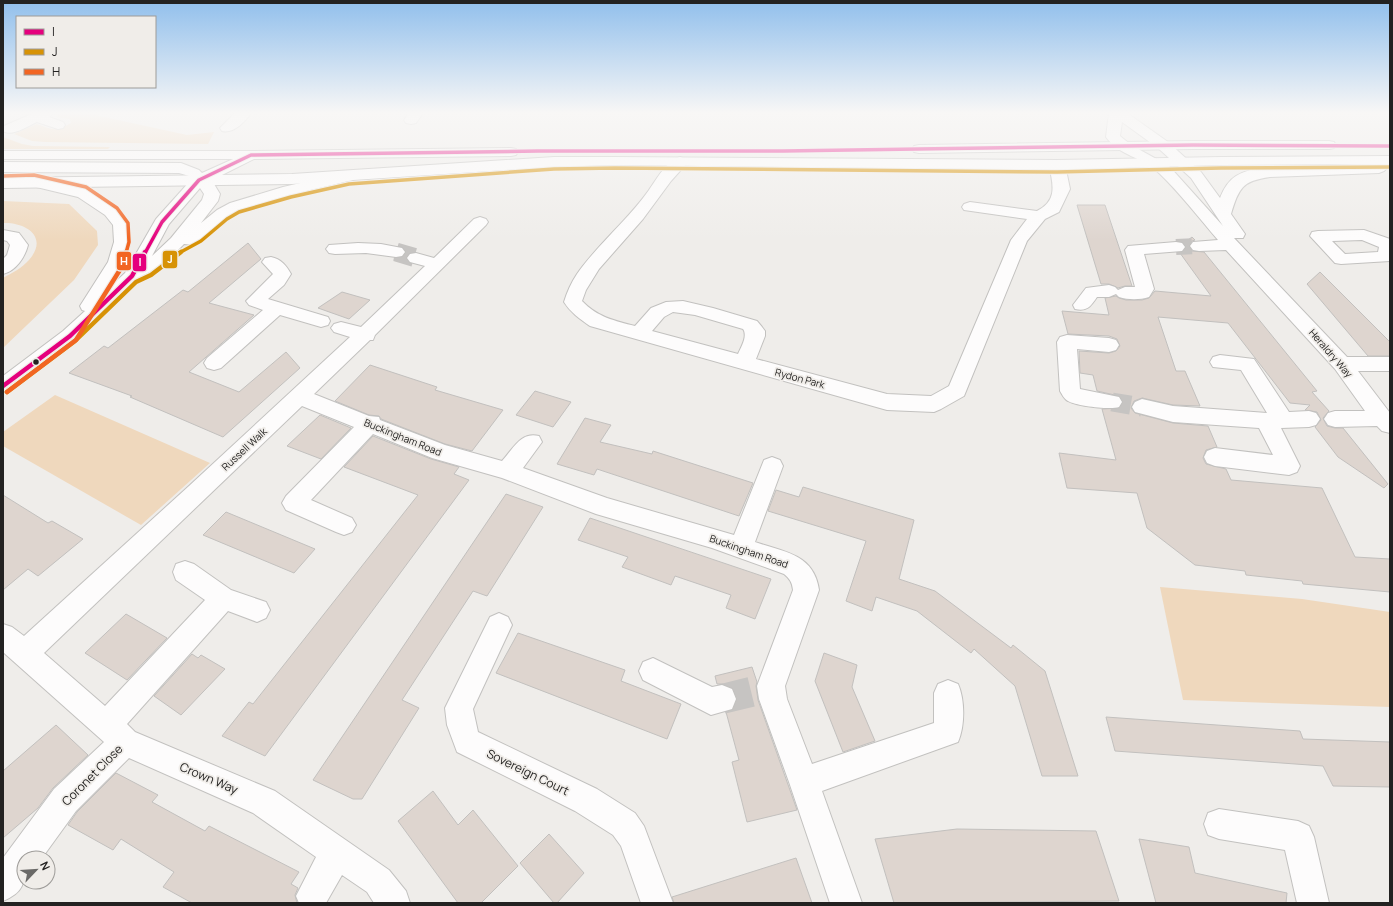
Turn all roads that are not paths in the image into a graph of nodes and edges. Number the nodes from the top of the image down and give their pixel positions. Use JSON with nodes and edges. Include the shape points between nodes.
{"nodes":[{"id":1,"x":251,"y":155,"type":"edge"},
{"id":2,"x":1137,"y":155,"type":"edge"},
{"id":3,"x":1175,"y":155,"type":"edge"},
{"id":4,"x":1374,"y":155,"type":"edge"},
{"id":5,"x":1389,"y":156,"type":"edge"},
{"id":6,"x":680,"y":162,"type":"junction"},
{"id":7,"x":1183,"y":162,"type":"junction"},
{"id":8,"x":1156,"y":163,"type":"junction"},
{"id":9,"x":1057,"y":165,"type":"junction"},
{"id":10,"x":3,"y":167,"type":"edge"},
{"id":11,"x":348,"y":177,"type":"junction"},
{"id":12,"x":199,"y":180,"type":"junction"},
{"id":13,"x":3,"y":182,"type":"edge"},
{"id":14,"x":33,"y":182,"type":"junction"},
{"id":15,"x":970,"y":208,"type":"dead end"},
{"id":16,"x":1223,"y":214,"type":"junction"},
{"id":17,"x":1039,"y":216,"type":"junction"},
{"id":18,"x":480,"y":222,"type":"dead end"},
{"id":19,"x":3,"y":235,"type":"edge"},
{"id":20,"x":1231,"y":245,"type":"junction"},
{"id":21,"x":1199,"y":246,"type":"tunnel mouth"},
{"id":22,"x":1176,"y":247,"type":"tunnel mouth"},
{"id":23,"x":334,"y":249,"type":"dead end"},
{"id":24,"x":170,"y":250,"type":"junction"},
{"id":25,"x":396,"y":252,"type":"tunnel mouth"},
{"id":26,"x":416,"y":258,"type":"tunnel mouth"},
{"id":27,"x":271,"y":262,"type":"dead end"},
{"id":28,"x":437,"y":264,"type":"junction"},
{"id":29,"x":3,"y":269,"type":"edge"},
{"id":30,"x":132,"y":276,"type":"junction"},
{"id":31,"x":1275,"y":291,"type":"junction"},
{"id":32,"x":1082,"y":305,"type":"dead end"},
{"id":33,"x":276,"y":308,"type":"junction"},
{"id":34,"x":321,"y":321,"type":"dead end"},
{"id":35,"x":341,"y":328,"type":"dead end"},
{"id":36,"x":639,"y":334,"type":"junction"},
{"id":37,"x":366,"y":335,"type":"junction"},
{"id":38,"x":70,"y":336,"type":"junction"},
{"id":39,"x":1109,"y":345,"type":"dead end"},
{"id":40,"x":1220,"y":362,"type":"dead end"},
{"id":41,"x":214,"y":363,"type":"dead end"},
{"id":42,"x":744,"y":363,"type":"junction"},
{"id":43,"x":1342,"y":364,"type":"junction"},
{"id":44,"x":1390,"y":364,"type":"edge"},
{"id":45,"x":3,"y":386,"type":"edge"},
{"id":46,"x":300,"y":396,"type":"junction"},
{"id":47,"x":1112,"y":402,"type":"tunnel mouth"},
{"id":48,"x":1142,"y":407,"type":"tunnel mouth"},
{"id":49,"x":1335,"y":419,"type":"dead end"},
{"id":50,"x":1274,"y":420,"type":"junction"},
{"id":51,"x":1309,"y":420,"type":"dead end"},
{"id":52,"x":1386,"y":421,"type":"edge"},
{"id":53,"x":371,"y":423,"type":"junction"},
{"id":54,"x":531,"y":442,"type":"dead end"},
{"id":55,"x":1215,"y":457,"type":"dead end"},
{"id":56,"x":772,"y":466,"type":"dead end"},
{"id":57,"x":507,"y":471,"type":"junction"},
{"id":58,"x":344,"y":525,"type":"dead end"},
{"id":59,"x":741,"y":548,"type":"junction"},
{"id":60,"x":185,"y":572,"type":"dead end"},
{"id":61,"x":223,"y":598,"type":"junction"},
{"id":62,"x":257,"y":610,"type":"dead end"},
{"id":63,"x":499,"y":625,"type":"dead end"},
{"id":64,"x":14,"y":645,"type":"edge"},
{"id":65,"x":653,"y":671,"type":"dead end"},
{"id":66,"x":948,"y":693,"type":"dead end"},
{"id":67,"x":722,"y":699,"type":"tunnel mouth"},
{"id":68,"x":115,"y":734,"type":"junction"},
{"id":69,"x":804,"y":782,"type":"junction"},
{"id":70,"x":1219,"y":824,"type":"dead end"},
{"id":71,"x":337,"y":852,"type":"junction"},
{"id":72,"x":3,"y":885,"type":"edge"},
{"id":73,"x":312,"y":896,"type":"dead end"},
{"id":74,"x":394,"y":903,"type":"edge"},
{"id":75,"x":657,"y":903,"type":"edge"},
{"id":76,"x":846,"y":903,"type":"edge"},
{"id":77,"x":1313,"y":903,"type":"edge"}],
"edges":[{"from":1,"to":12,"type":"street"},
{"from":2,"to":8,"type":"street"},
{"from":3,"to":7,"type":"street","name":"Heraldry Way"},
{"from":4,"to":5,"type":"street"},
{"from":5,"to":7,"type":"street"},
{"from":5,"to":16,"type":"street","via":[[1379,168],[1256,174],[1236,183],[1228,195]]},
{"from":6,"to":9,"type":"street"},
{"from":6,"to":11,"type":"street","via":[[554,162]]},
{"from":6,"to":36,"type":"street","name":"Rydon Park","via":[[668,172],[647,205],[583,278],[575,294],[574,302],[582,312],[597,322]]},
{"from":7,"to":8,"type":"street"},
{"from":7,"to":16,"type":"street","name":"Heraldry Way","via":[[1196,175]]},
{"from":8,"to":9,"type":"street"},
{"from":8,"to":20,"type":"street","name":"Heraldry Way"},
{"from":9,"to":17,"type":"street","name":"Rydon Park","via":[[1062,189],[1053,209]]},
{"from":10,"to":12,"type":"street","via":[[181,168],[194,173]]},
{"from":11,"to":12,"type":"street"},
{"from":11,"to":24,"type":"street","via":[[289,190],[236,206],[223,213],[197,235]]},
{"from":12,"to":14,"type":"street"},
{"from":12,"to":24,"type":"street","via":[[212,194],[210,201]]},
{"from":12,"to":30,"type":"street","via":[[162,222]]},
{"from":13,"to":14,"type":"street"},
{"from":14,"to":38,"type":"street","via":[[83,193],[111,212],[121,226],[122,242],[117,262]]},
{"from":15,"to":17,"type":"street"},
{"from":16,"to":31,"type":"street","name":"Heraldry Way","via":[[1261,266]]},
{"from":17,"to":42,"type":"street","name":"Rydon Park","via":[[1019,240],[957,391],[934,404],[887,402]]},
{"from":18,"to":28,"type":"street","name":"Russell Walk"},
{"from":19,"to":29,"type":"street","via":[[13,237],[19,245],[17,253]]},
{"from":20,"to":21,"type":"street"},
{"from":20,"to":31,"type":"street","name":"Heraldry Way"},
{"from":22,"to":32,"type":"street","via":[[1134,250],[1145,289],[1143,293],[1092,292]]},
{"from":23,"to":25,"type":"street","via":[[363,247]]},
{"from":24,"to":30,"type":"street","via":[[147,269]]},
{"from":26,"to":28,"type":"street"},
{"from":27,"to":33,"type":"street","via":[[282,274],[255,302]]},
{"from":28,"to":37,"type":"street","name":"Russell Walk"},
{"from":30,"to":38,"type":"street"},
{"from":31,"to":43,"type":"street","name":"Heraldry Way"},
{"from":33,"to":34,"type":"street"},
{"from":33,"to":41,"type":"street"},
{"from":35,"to":37,"type":"street"},
{"from":36,"to":42,"type":"street","name":"Rydon Park"},
{"from":36,"to":42,"type":"street","via":[[656,314],[667,308],[684,306],[750,325],[755,331],[755,336]]},
{"from":37,"to":46,"type":"street","name":"Russell Walk"},
{"from":38,"to":45,"type":"street"},
{"from":39,"to":47,"type":"street","via":[[1067,342],[1070,391],[1075,396]]},
{"from":40,"to":50,"type":"street","via":[[1247,364]]},
{"from":43,"to":44,"type":"street"},
{"from":43,"to":52,"type":"street","name":"Heraldry Way"},
{"from":46,"to":53,"type":"street","name":"Buckingham Road"},
{"from":46,"to":64,"type":"street","name":"Russell Walk"},
{"from":48,"to":50,"type":"street","via":[[1173,414]]},
{"from":49,"to":52,"type":"street","name":"Heraldry Way"},
{"from":50,"to":51,"type":"street"},
{"from":50,"to":55,"type":"street","via":[[1289,466]]},
{"from":53,"to":57,"type":"street","name":"Buckingham Road","via":[[440,452]]},
{"from":53,"to":58,"type":"street","via":[[294,502]]},
{"from":54,"to":57,"type":"street"},
{"from":56,"to":59,"type":"street"},
{"from":57,"to":59,"type":"street","name":"Buckingham Road","via":[[604,507]]},
{"from":59,"to":69,"type":"street","name":"Buckingham Road","via":[[793,566],[805,580],[806,590],[765,688],[773,699]]},
{"from":60,"to":61,"type":"street"},
{"from":61,"to":62,"type":"street"},
{"from":61,"to":68,"type":"street","name":"Coronet Close"},
{"from":63,"to":75,"type":"street","name":"Sovereign Court","via":[[459,708],[467,742],[586,800],[624,824],[633,837]]},
{"from":64,"to":68,"type":"street","name":"Crown Way"},
{"from":65,"to":67,"type":"street","via":[[711,701]]},
{"from":66,"to":69,"type":"street","via":[[948,732]]},
{"from":68,"to":71,"type":"street","name":"Crown Way","via":[[264,802]]},
{"from":68,"to":72,"type":"street","name":"Coronet Close"},
{"from":69,"to":76,"type":"street","name":"Buckingham Road"},
{"from":70,"to":77,"type":"street","via":[[1298,838]]},
{"from":71,"to":73,"type":"street"},
{"from":71,"to":74,"type":"street","name":"Crown Way","via":[[378,881]]}]}
